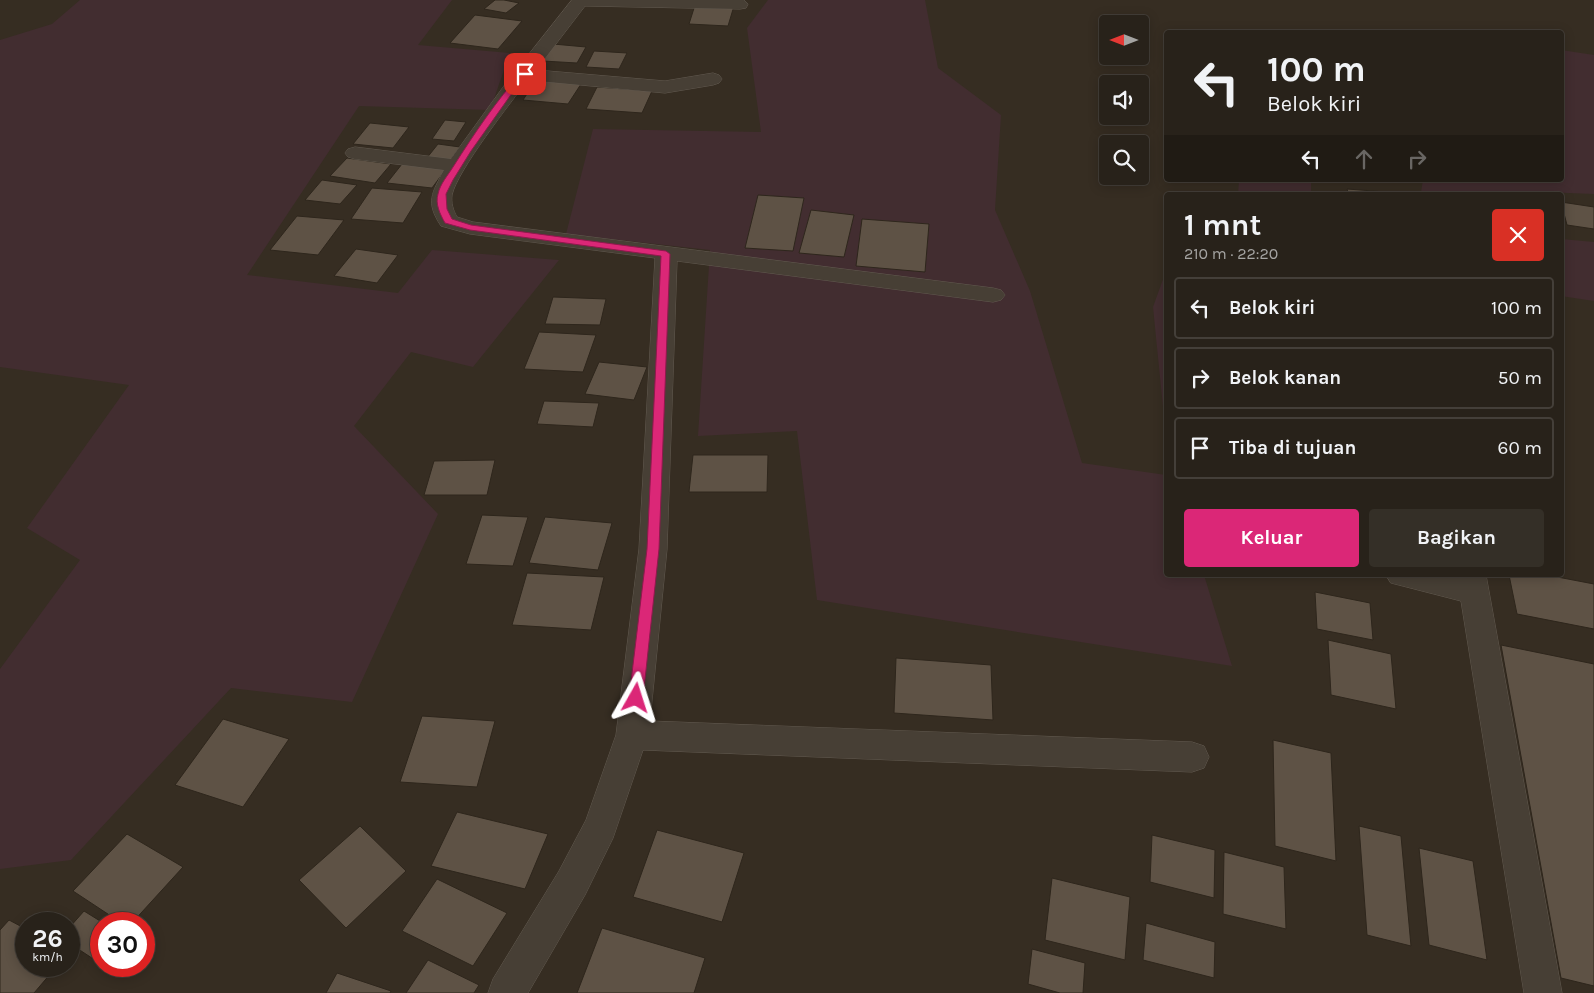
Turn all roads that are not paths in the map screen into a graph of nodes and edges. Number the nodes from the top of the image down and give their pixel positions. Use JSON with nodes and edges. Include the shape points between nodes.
{"nodes":[{"id":1,"x":581,"y":0,"type":"edge"},
{"id":2,"x":740,"y":4,"type":"dead end"},
{"id":3,"x":525,"y":74,"type":"junction"},
{"id":4,"x":713,"y":79,"type":"dead end"},
{"id":5,"x":355,"y":153,"type":"dead end"},
{"id":6,"x":456,"y":166,"type":"junction"},
{"id":7,"x":666,"y":254,"type":"junction"},
{"id":8,"x":993,"y":295,"type":"dead end"},
{"id":9,"x":1417,"y":577,"type":"edge"},
{"id":10,"x":1472,"y":584,"type":"edge"},
{"id":11,"x":632,"y":735,"type":"junction"},
{"id":12,"x":1192,"y":757,"type":"dead end"},
{"id":13,"x":507,"y":993,"type":"edge"},
{"id":14,"x":1543,"y":993,"type":"edge"}],
"edges":[{"from":1,"to":2,"type":"street"},
{"from":1,"to":3,"type":"street"},
{"from":3,"to":4,"type":"street","via":[[665,87]]},
{"from":3,"to":6,"type":"street"},
{"from":5,"to":6,"type":"street"},
{"from":6,"to":7,"type":"street","via":[[442,194],[442,209],[449,221],[470,228]]},
{"from":7,"to":8,"type":"street"},
{"from":7,"to":11,"type":"street","via":[[653,549]]},
{"from":9,"to":10,"type":"street"},
{"from":10,"to":14,"type":"street"},
{"from":11,"to":12,"type":"street"},
{"from":11,"to":13,"type":"street","via":[[601,826],[572,883]]}]}
